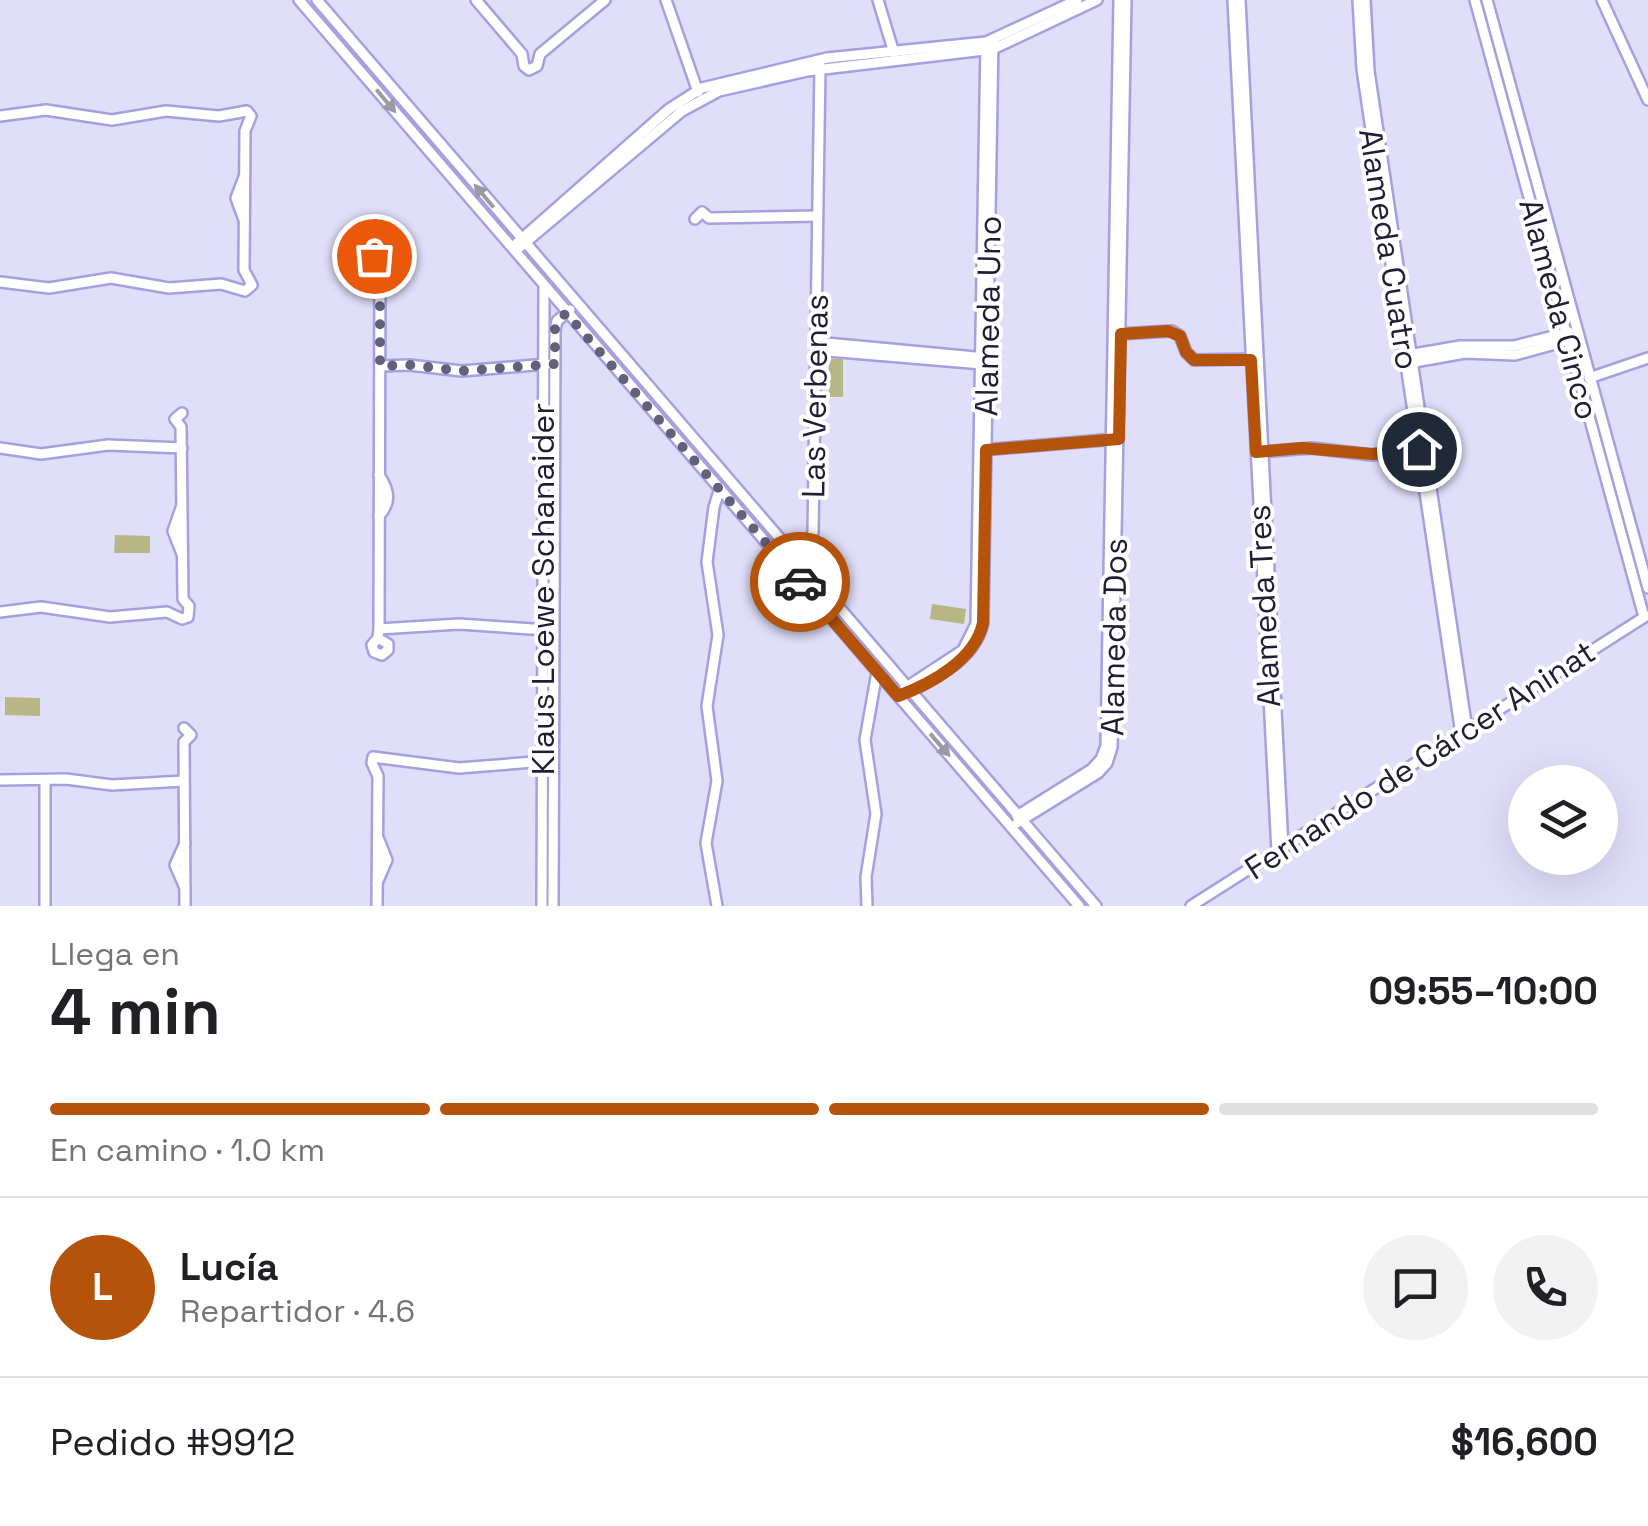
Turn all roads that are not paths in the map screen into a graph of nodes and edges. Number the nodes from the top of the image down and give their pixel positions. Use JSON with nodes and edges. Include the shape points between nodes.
{"nodes":[{"id":1,"x":299,"y":0,"type":"edge"},
{"id":2,"x":317,"y":0,"type":"edge"},
{"id":3,"x":476,"y":0,"type":"edge"},
{"id":4,"x":604,"y":0,"type":"edge"},
{"id":5,"x":668,"y":0,"type":"edge"},
{"id":6,"x":878,"y":0,"type":"edge"},
{"id":7,"x":1097,"y":0,"type":"edge"},
{"id":8,"x":1123,"y":0,"type":"edge"},
{"id":9,"x":1236,"y":0,"type":"edge"},
{"id":10,"x":1362,"y":0,"type":"edge"},
{"id":11,"x":1475,"y":0,"type":"edge"},
{"id":12,"x":1487,"y":0,"type":"edge"},
{"id":13,"x":1602,"y":0,"type":"edge"},
{"id":14,"x":1074,"y":4,"type":"edge"},
{"id":15,"x":990,"y":45,"type":"junction"},
{"id":16,"x":894,"y":56,"type":"junction"},
{"id":17,"x":369,"y":61,"type":"junction"},
{"id":18,"x":820,"y":64,"type":"junction"},
{"id":19,"x":359,"y":69,"type":"junction"},
{"id":20,"x":701,"y":93,"type":"junction"},
{"id":21,"x":1648,"y":100,"type":"edge"},
{"id":22,"x":0,"y":116,"type":"edge"},
{"id":23,"x":817,"y":216,"type":"junction"},
{"id":24,"x":709,"y":218,"type":"dead end"},
{"id":25,"x":522,"y":242,"type":"junction"},
{"id":26,"x":513,"y":250,"type":"junction"},
{"id":27,"x":380,"y":259,"type":"dead end"},
{"id":28,"x":244,"y":270,"type":"junction"},
{"id":29,"x":553,"y":276,"type":"junction"},
{"id":30,"x":0,"y":282,"type":"edge"},
{"id":31,"x":230,"y":284,"type":"junction"},
{"id":32,"x":544,"y":286,"type":"junction"},
{"id":33,"x":577,"y":304,"type":"junction"},
{"id":34,"x":566,"y":313,"type":"junction"},
{"id":35,"x":1117,"y":334,"type":"junction"},
{"id":36,"x":1572,"y":335,"type":"junction"},
{"id":37,"x":816,"y":346,"type":"junction"},
{"id":38,"x":1648,"y":358,"type":"edge"},
{"id":39,"x":1409,"y":359,"type":"junction"},
{"id":40,"x":1255,"y":360,"type":"junction"},
{"id":41,"x":984,"y":361,"type":"junction"},
{"id":42,"x":543,"y":364,"type":"junction"},
{"id":43,"x":555,"y":364,"type":"junction"},
{"id":44,"x":380,"y":366,"type":"junction"},
{"id":45,"x":1585,"y":379,"type":"junction"},
{"id":46,"x":182,"y":426,"type":"dead end"},
{"id":47,"x":1115,"y":439,"type":"junction"},
{"id":48,"x":0,"y":448,"type":"edge"},
{"id":49,"x":182,"y":448,"type":"junction"},
{"id":50,"x":1422,"y":449,"type":"junction"},
{"id":51,"x":982,"y":450,"type":"junction"},
{"id":52,"x":1260,"y":452,"type":"junction"},
{"id":53,"x":729,"y":479,"type":"junction"},
{"id":54,"x":719,"y":489,"type":"junction"},
{"id":55,"x":797,"y":559,"type":"junction"},
{"id":56,"x":788,"y":567,"type":"junction"},
{"id":57,"x":1648,"y":588,"type":"edge"},
{"id":58,"x":184,"y":599,"type":"junction"},
{"id":59,"x":0,"y":612,"type":"edge"},
{"id":60,"x":170,"y":612,"type":"junction"},
{"id":61,"x":1646,"y":616,"type":"edge"},
{"id":62,"x":548,"y":630,"type":"junction"},
{"id":63,"x":886,"y":662,"type":"junction"},
{"id":64,"x":877,"y":672,"type":"junction"},
{"id":65,"x":909,"y":688,"type":"junction"},
{"id":66,"x":898,"y":696,"type":"junction"},
{"id":67,"x":1464,"y":732,"type":"junction"},
{"id":68,"x":184,"y":742,"type":"dead end"},
{"id":69,"x":548,"y":761,"type":"junction"},
{"id":70,"x":0,"y":780,"type":"edge"},
{"id":71,"x":45,"y":780,"type":"junction"},
{"id":72,"x":184,"y":781,"type":"junction"},
{"id":73,"x":1020,"y":818,"type":"junction"},
{"id":74,"x":1010,"y":826,"type":"junction"},
{"id":75,"x":1280,"y":850,"type":"junction"},
{"id":76,"x":46,"y":906,"type":"edge"},
{"id":77,"x":185,"y":906,"type":"edge"},
{"id":78,"x":378,"y":906,"type":"edge"},
{"id":79,"x":542,"y":906,"type":"edge"},
{"id":80,"x":553,"y":906,"type":"edge"},
{"id":81,"x":717,"y":906,"type":"edge"},
{"id":82,"x":866,"y":906,"type":"edge"},
{"id":83,"x":1079,"y":906,"type":"edge"},
{"id":84,"x":1096,"y":906,"type":"edge"},
{"id":85,"x":1191,"y":906,"type":"edge"}],
"edges":[{"from":1,"to":19,"type":"street"},
{"from":2,"to":17,"type":"street"},
{"from":3,"to":4,"type":"street","via":[[529,70]]},
{"from":5,"to":20,"type":"street"},
{"from":6,"to":16,"type":"street"},
{"from":7,"to":14,"type":"street"},
{"from":8,"to":35,"type":"street","name":"Alameda Dos"},
{"from":9,"to":40,"type":"street","name":"Alameda Tres"},
{"from":10,"to":39,"type":"street","name":"Alameda Cuatro","via":[[1361,59]]},
{"from":11,"to":36,"type":"street","name":"Alameda Cinco"},
{"from":12,"to":36,"type":"street","name":"Alameda Cinco"},
{"from":13,"to":21,"type":"street"},
{"from":14,"to":15,"type":"street"},
{"from":15,"to":16,"type":"street"},
{"from":15,"to":41,"type":"street","name":"Alameda Uno"},
{"from":16,"to":18,"type":"street"},
{"from":17,"to":19,"type":"street"},
{"from":25,"to":17,"type":"street","one_way":true},
{"from":18,"to":20,"type":"street"},
{"from":18,"to":23,"type":"street","name":"Las Verbenas"},
{"from":19,"to":26,"type":"street","one_way":true},
{"from":20,"to":25,"type":"street"},
{"from":22,"to":28,"type":"street","via":[[46,110],[112,120],[175,111],[249,112],[244,177],[236,194],[244,220]]},
{"from":23,"to":24,"type":"street"},
{"from":23,"to":37,"type":"street","name":"Las Verbenas"},
{"from":25,"to":26,"type":"street"},
{"from":25,"to":29,"type":"street"},
{"from":26,"to":32,"type":"street"},
{"from":27,"to":44,"type":"street"},
{"from":28,"to":31,"type":"street"},
{"from":28,"to":31,"type":"street","via":[[250,289]]},
{"from":29,"to":32,"type":"street"},
{"from":29,"to":33,"type":"street"},
{"from":30,"to":31,"type":"street","via":[[49,288],[111,278],[169,288]]},
{"from":32,"to":34,"type":"street"},
{"from":32,"to":42,"type":"street","name":"Klaus Loewe Schanaider"},
{"from":33,"to":34,"type":"street"},
{"from":33,"to":53,"type":"street"},
{"from":34,"to":43,"type":"street","name":"Klaus Loewe Schanaider","via":[[555,326]]},
{"from":34,"to":54,"type":"street"},
{"from":35,"to":40,"type":"street","via":[[1172,332],[1194,360]]},
{"from":35,"to":47,"type":"street","name":"Alameda Dos"},
{"from":36,"to":39,"type":"street","via":[[1514,346],[1467,345]]},
{"from":36,"to":45,"type":"street","name":"Alameda Cinco"},
{"from":37,"to":41,"type":"street"},
{"from":37,"to":55,"type":"street","name":"Las Verbenas","via":[[813,532]]},
{"from":38,"to":45,"type":"street"},
{"from":39,"to":50,"type":"street","name":"Alameda Cuatro"},
{"from":40,"to":52,"type":"street","name":"Alameda Tres"},
{"from":41,"to":51,"type":"street","name":"Alameda Uno"},
{"from":42,"to":43,"type":"street"},
{"from":42,"to":44,"type":"street","via":[[462,371]]},
{"from":42,"to":62,"type":"street","name":"Klaus Loewe Schanaider"},
{"from":43,"to":62,"type":"street","name":"Klaus Loewe Schanaider"},
{"from":44,"to":62,"type":"street","via":[[379,474],[388,496],[379,516],[379,634],[466,624]]},
{"from":45,"to":57,"type":"street","name":"Alameda Cinco"},
{"from":45,"to":61,"type":"street","name":"Alameda Cinco"},
{"from":46,"to":49,"type":"street"},
{"from":47,"to":51,"type":"street"},
{"from":47,"to":73,"type":"street","name":"Alameda Dos","via":[[1111,752],[1094,776]]},
{"from":48,"to":49,"type":"street","via":[[41,454],[108,444]]},
{"from":49,"to":58,"type":"street","via":[[182,506],[173,532],[184,556]]},
{"from":50,"to":52,"type":"street"},
{"from":50,"to":67,"type":"street","name":"Alameda Cuatro"},
{"from":51,"to":65,"type":"street","name":"Alameda Uno","via":[[982,629],[968,654]]},
{"from":52,"to":75,"type":"street","name":"Alameda Tres"},
{"from":53,"to":54,"type":"street"},
{"from":53,"to":55,"type":"street"},
{"from":54,"to":56,"type":"street"},
{"from":54,"to":81,"type":"street","via":[[707,562],[718,628],[707,706],[717,780],[706,850]]},
{"from":55,"to":56,"type":"street","name":"Las Verbenas"},
{"from":55,"to":63,"type":"street"},
{"from":56,"to":64,"type":"street"},
{"from":58,"to":60,"type":"street"},
{"from":58,"to":60,"type":"street","via":[[188,617]]},
{"from":59,"to":60,"type":"street","via":[[42,606],[110,617]]},
{"from":61,"to":67,"type":"street","name":"Fernando de Cárcer Aninat"},
{"from":62,"to":69,"type":"street","name":"Klaus Loewe Schanaider"},
{"from":63,"to":64,"type":"street"},
{"from":63,"to":65,"type":"street"},
{"from":64,"to":66,"type":"street"},
{"from":64,"to":82,"type":"street","via":[[866,740],[876,814]]},
{"from":65,"to":66,"type":"street","name":"Alameda Uno"},
{"from":65,"to":73,"type":"street"},
{"from":66,"to":74,"type":"street","one_way":true},
{"from":67,"to":75,"type":"street","name":"Fernando de Cárcer Aninat"},
{"from":68,"to":72,"type":"street"},
{"from":69,"to":78,"type":"street","via":[[459,768],[373,756],[378,838],[387,860]]},
{"from":69,"to":79,"type":"street","name":"Klaus Loewe Schanaider"},
{"from":69,"to":80,"type":"street","name":"Klaus Loewe Schanaider"},
{"from":70,"to":71,"type":"street"},
{"from":71,"to":72,"type":"street"},
{"from":71,"to":76,"type":"street"},
{"from":72,"to":77,"type":"street","via":[[185,843],[176,865]]},
{"from":73,"to":74,"type":"street","name":"Alameda Dos"},
{"from":73,"to":84,"type":"street"},
{"from":74,"to":83,"type":"street"},
{"from":75,"to":85,"type":"street","name":"Fernando de Cárcer Aninat"}]}
